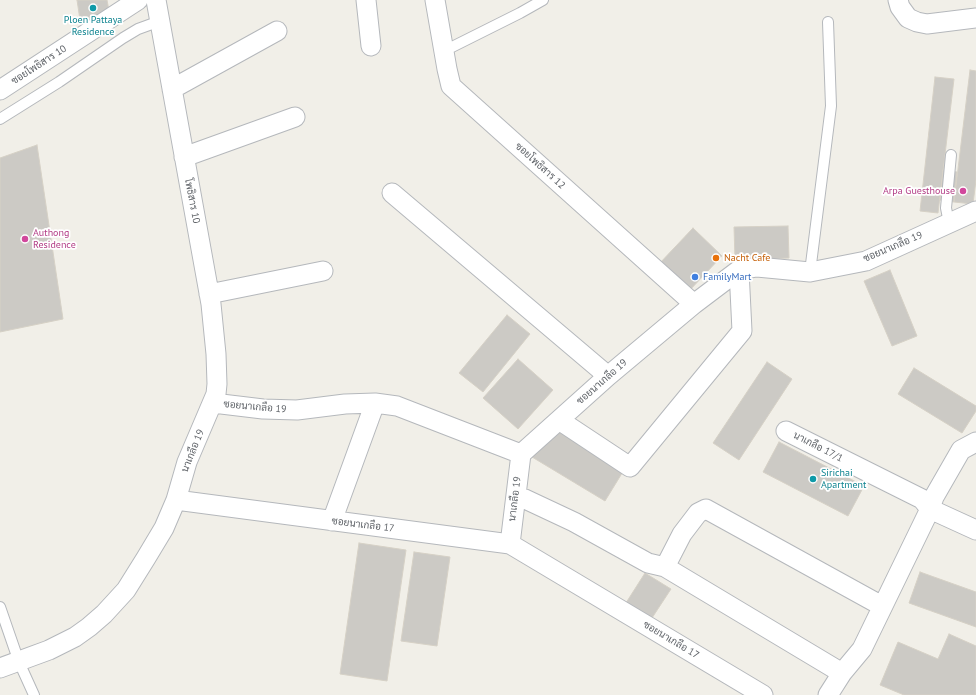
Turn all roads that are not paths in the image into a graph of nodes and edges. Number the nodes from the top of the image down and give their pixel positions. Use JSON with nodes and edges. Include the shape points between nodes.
{"nodes":[{"id":1,"x":138,"y":0,"type":"edge"},
{"id":2,"x":156,"y":0,"type":"edge"},
{"id":3,"x":366,"y":0,"type":"edge"},
{"id":4,"x":436,"y":0,"type":"edge"},
{"id":5,"x":543,"y":0,"type":"edge"},
{"id":6,"x":898,"y":0,"type":"edge"},
{"id":7,"x":120,"y":5,"type":"edge"},
{"id":8,"x":976,"y":18,"type":"edge"},
{"id":9,"x":160,"y":21,"type":"junction"},
{"id":10,"x":828,"y":22,"type":"dead end"},
{"id":11,"x":277,"y":31,"type":"dead end"},
{"id":12,"x":372,"y":46,"type":"dead end"},
{"id":13,"x":444,"y":49,"type":"junction"},
{"id":14,"x":172,"y":89,"type":"junction"},
{"id":15,"x":0,"y":90,"type":"edge"},
{"id":16,"x":295,"y":117,"type":"dead end"},
{"id":17,"x":0,"y":119,"type":"edge"},
{"id":18,"x":951,"y":155,"type":"dead end"},
{"id":19,"x":184,"y":157,"type":"junction"},
{"id":20,"x":392,"y":193,"type":"dead end"},
{"id":21,"x":976,"y":211,"type":"edge"},
{"id":22,"x":949,"y":223,"type":"junction"},
{"id":23,"x":738,"y":270,"type":"junction"},
{"id":24,"x":323,"y":271,"type":"dead end"},
{"id":25,"x":810,"y":272,"type":"junction"},
{"id":26,"x":209,"y":294,"type":"junction"},
{"id":27,"x":694,"y":304,"type":"junction"},
{"id":28,"x":608,"y":376,"type":"junction"},
{"id":29,"x":213,"y":403,"type":"junction"},
{"id":30,"x":375,"y":403,"type":"junction"},
{"id":31,"x":559,"y":420,"type":"junction"},
{"id":32,"x":786,"y":430,"type":"dead end"},
{"id":33,"x":976,"y":442,"type":"edge"},
{"id":34,"x":521,"y":454,"type":"junction"},
{"id":35,"x":516,"y":497,"type":"junction"},
{"id":36,"x":176,"y":500,"type":"junction"},
{"id":37,"x":930,"y":509,"type":"junction"},
{"id":38,"x":332,"y":520,"type":"junction"},
{"id":39,"x":976,"y":530,"type":"edge"},
{"id":40,"x":510,"y":544,"type":"junction"},
{"id":41,"x":665,"y":567,"type":"junction"},
{"id":42,"x":882,"y":606,"type":"junction"},
{"id":43,"x":0,"y":608,"type":"edge"},
{"id":44,"x":20,"y":662,"type":"junction"},
{"id":45,"x":0,"y":668,"type":"edge"},
{"id":46,"x":842,"y":674,"type":"junction"},
{"id":47,"x":34,"y":695,"type":"edge"},
{"id":48,"x":763,"y":695,"type":"edge"},
{"id":49,"x":828,"y":695,"type":"edge"}],
"edges":[{"from":1,"to":7,"type":"street","name":"ซอยโพธิสาร 10"},
{"from":2,"to":9,"type":"street","name":"โพธิสาร 10"},
{"from":3,"to":12,"type":"street"},
{"from":4,"to":13,"type":"street","name":"ซอยโพธิสาร 12"},
{"from":5,"to":13,"type":"lane","via":[[459,44]]},
{"from":6,"to":8,"type":"street","via":[[908,18],[917,22],[927,24]]},
{"from":7,"to":15,"type":"street","name":"ซอยโพธิสาร 10"},
{"from":9,"to":14,"type":"street","name":"โพธิสาร 10"},
{"from":9,"to":17,"type":"lane","via":[[123,38]]},
{"from":10,"to":25,"type":"lane","via":[[831,106]]},
{"from":11,"to":14,"type":"street"},
{"from":13,"to":27,"type":"street","name":"ซอยโพธิสาร 12","via":[[452,86]]},
{"from":14,"to":19,"type":"street","name":"โพธิสาร 10"},
{"from":16,"to":19,"type":"street"},
{"from":18,"to":22,"type":"lane","via":[[946,208]]},
{"from":19,"to":26,"type":"street","name":"โพธิสาร 10"},
{"from":20,"to":28,"type":"street"},
{"from":21,"to":22,"type":"street","name":"ซอยนาเกลือ 19"},
{"from":22,"to":25,"type":"street","name":"ซอยนาเกลือ 19","via":[[866,261]]},
{"from":23,"to":25,"type":"street","name":"ซอยนาเกลือ 19","via":[[757,267]]},
{"from":23,"to":27,"type":"street","name":"ซอยนาเกลือ 19"},
{"from":23,"to":31,"type":"street","via":[[742,331],[630,467]]},
{"from":24,"to":26,"type":"street"},
{"from":26,"to":29,"type":"street","name":"โพธิสาร 10","via":[[217,384]]},
{"from":27,"to":28,"type":"street","name":"ซอยนาเกลือ 19"},
{"from":28,"to":31,"type":"street","name":"ซอยนาเกลือ 19"},
{"from":29,"to":30,"type":"street","name":"ซอยนาเกลือ 19","via":[[297,410]]},
{"from":29,"to":36,"type":"street","name":"นาเกลือ 19","via":[[187,462]]},
{"from":30,"to":34,"type":"street","name":"ซอยนาเกลือ 19","via":[[397,406]]},
{"from":30,"to":38,"type":"street"},
{"from":31,"to":34,"type":"street","name":"ซอยนาเกลือ 19"},
{"from":32,"to":37,"type":"street","name":"นาเกลือ 17/1","via":[[922,499]]},
{"from":33,"to":37,"type":"street","via":[[961,450],[934,497]]},
{"from":34,"to":35,"type":"street","name":"นาเกลือ 19"},
{"from":35,"to":40,"type":"street","name":"นาเกลือ 19"},
{"from":35,"to":41,"type":"street","via":[[574,522],[648,563]]},
{"from":36,"to":38,"type":"street","name":"ซอยนาเกลือ 17"},
{"from":36,"to":44,"type":"street","via":[[164,528],[126,590],[104,614],[75,637]]},
{"from":37,"to":39,"type":"street","name":"นาเกลือ 17/1"},
{"from":37,"to":42,"type":"street"},
{"from":38,"to":40,"type":"street","name":"ซอยนาเกลือ 17"},
{"from":40,"to":48,"type":"street","name":"ซอยนาเกลือ 17"},
{"from":41,"to":42,"type":"street","via":[[682,534],[698,513],[706,510]]},
{"from":41,"to":46,"type":"street"},
{"from":42,"to":46,"type":"street","via":[[862,649]]},
{"from":43,"to":44,"type":"lane"},
{"from":44,"to":45,"type":"street"},
{"from":44,"to":47,"type":"lane"},
{"from":46,"to":49,"type":"street"}]}
